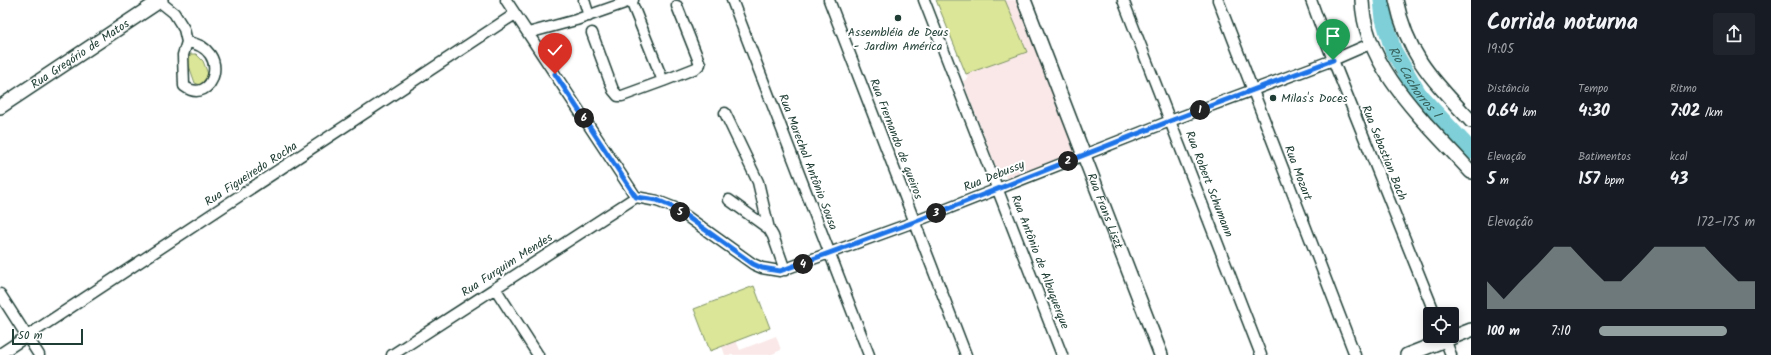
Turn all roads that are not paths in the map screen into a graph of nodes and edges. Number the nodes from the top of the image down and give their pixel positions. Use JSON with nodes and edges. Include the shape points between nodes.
{"nodes":[{"id":1,"x":506,"y":0,"type":"edge"},
{"id":2,"x":584,"y":0,"type":"edge"},
{"id":3,"x":732,"y":0,"type":"edge"},
{"id":4,"x":828,"y":0,"type":"edge"},
{"id":5,"x":924,"y":0,"type":"edge"},
{"id":6,"x":1024,"y":0,"type":"edge"},
{"id":7,"x":1122,"y":0,"type":"edge"},
{"id":8,"x":1218,"y":0,"type":"edge"},
{"id":9,"x":1311,"y":0,"type":"edge"},
{"id":10,"x":1362,"y":0,"type":"edge"},
{"id":11,"x":1396,"y":0,"type":"edge"},
{"id":12,"x":160,"y":1,"type":"edge"},
{"id":13,"x":629,"y":1,"type":"edge"},
{"id":14,"x":678,"y":6,"type":"dead end"},
{"id":15,"x":515,"y":14,"type":"junction"},
{"id":16,"x":589,"y":16,"type":"junction"},
{"id":17,"x":528,"y":33,"type":"junction"},
{"id":18,"x":592,"y":33,"type":"dead end"},
{"id":19,"x":188,"y":42,"type":"junction"},
{"id":20,"x":1372,"y":42,"type":"junction"},
{"id":21,"x":1333,"y":60,"type":"junction"},
{"id":22,"x":663,"y":81,"type":"junction"},
{"id":23,"x":1252,"y":91,"type":"junction"},
{"id":24,"x":0,"y":107,"type":"edge"},
{"id":25,"x":725,"y":113,"type":"dead end"},
{"id":26,"x":1170,"y":121,"type":"junction"},
{"id":27,"x":1471,"y":122,"type":"edge"},
{"id":28,"x":1084,"y":155,"type":"junction"},
{"id":29,"x":1471,"y":172,"type":"edge"},
{"id":30,"x":997,"y":188,"type":"junction"},
{"id":31,"x":636,"y":197,"type":"junction"},
{"id":32,"x":729,"y":200,"type":"dead end"},
{"id":33,"x":914,"y":222,"type":"junction"},
{"id":34,"x":769,"y":229,"type":"junction"},
{"id":35,"x":830,"y":254,"type":"junction"},
{"id":36,"x":785,"y":270,"type":"junction"},
{"id":37,"x":495,"y":288,"type":"junction"},
{"id":38,"x":0,"y":294,"type":"edge"},
{"id":39,"x":1432,"y":307,"type":"edge"},
{"id":40,"x":1471,"y":330,"type":"edge"},
{"id":41,"x":1459,"y":334,"type":"edge"},
{"id":42,"x":27,"y":337,"type":"junction"},
{"id":43,"x":1434,"y":343,"type":"edge"},
{"id":44,"x":1447,"y":343,"type":"edge"},
{"id":45,"x":0,"y":354,"type":"edge"},
{"id":46,"x":38,"y":355,"type":"edge"},
{"id":47,"x":392,"y":355,"type":"edge"},
{"id":48,"x":538,"y":355,"type":"edge"},
{"id":49,"x":869,"y":355,"type":"edge"},
{"id":50,"x":966,"y":355,"type":"edge"},
{"id":51,"x":1062,"y":355,"type":"edge"},
{"id":52,"x":1161,"y":355,"type":"edge"},
{"id":53,"x":1262,"y":355,"type":"edge"},
{"id":54,"x":1355,"y":355,"type":"edge"},
{"id":55,"x":1407,"y":355,"type":"edge"},
{"id":56,"x":1451,"y":355,"type":"edge"}],
"edges":[{"from":1,"to":15,"type":"street"},
{"from":2,"to":16,"type":"street"},
{"from":3,"to":35,"type":"street","name":"Rua Marechal Antônio Sousa"},
{"from":4,"to":33,"type":"street","name":"Rua Frernando de queiros"},
{"from":5,"to":30,"type":"street","name":"Rua Antônio de Albuquerque"},
{"from":6,"to":28,"type":"street","name":"Rua Frans Liszt"},
{"from":7,"to":26,"type":"street","name":"Rua Robert Schumann"},
{"from":8,"to":23,"type":"street","name":"Rua Mozart"},
{"from":9,"to":21,"type":"street","name":"Rua Sebastian Bach"},
{"from":10,"to":20,"type":"street"},
{"from":11,"to":27,"type":"street","via":[[1405,33],[1418,59],[1437,85]]},
{"from":12,"to":19,"type":"street","via":[[174,13],[184,29]]},
{"from":12,"to":24,"type":"street","name":"Rua Gregório de Matos"},
{"from":13,"to":16,"type":"street"},
{"from":13,"to":22,"type":"street"},
{"from":14,"to":22,"type":"street","via":[[700,64]]},
{"from":15,"to":17,"type":"street"},
{"from":15,"to":42,"type":"street","name":"Rua Figueiredo Rocha"},
{"from":16,"to":17,"type":"street"},
{"from":17,"to":31,"type":"street"},
{"from":18,"to":22,"type":"street","via":[[613,90],[618,96]]},
{"from":19,"to":19,"type":"street","via":[[183,55],[184,86],[191,91],[200,91],[208,86],[213,76],[214,64],[207,49],[198,43]]},
{"from":20,"to":21,"type":"street","name":"Rua Debussy"},
{"from":20,"to":29,"type":"street","via":[[1389,77]]},
{"from":21,"to":23,"type":"street","name":"Rua Debussy"},
{"from":21,"to":39,"type":"street","name":"Rua Sebastian Bach"},
{"from":23,"to":26,"type":"street","name":"Rua Debussy"},
{"from":23,"to":54,"type":"street","name":"Rua Mozart"},
{"from":25,"to":34,"type":"street","via":[[758,182]]},
{"from":26,"to":28,"type":"street","name":"Rua Debussy"},
{"from":26,"to":53,"type":"street","name":"Rua Robert Schumann"},
{"from":28,"to":30,"type":"street","name":"Rua Debussy"},
{"from":28,"to":52,"type":"street","name":"Rua Frans Liszt"},
{"from":30,"to":33,"type":"street","name":"Rua Debussy"},
{"from":30,"to":51,"type":"street","name":"Rua Antônio de Albuquerque"},
{"from":31,"to":36,"type":"street","name":"Rua Debussy","via":[[657,200],[675,208],[753,264],[771,270]]},
{"from":31,"to":37,"type":"street","name":"Rua Furquim Mendes"},
{"from":32,"to":34,"type":"street"},
{"from":33,"to":35,"type":"street","name":"Rua Debussy"},
{"from":33,"to":50,"type":"street","name":"Rua Frernando de queiros"},
{"from":34,"to":36,"type":"street"},
{"from":35,"to":36,"type":"street","name":"Rua Debussy"},
{"from":35,"to":49,"type":"street","name":"Rua Marechal Antônio Sousa"},
{"from":37,"to":47,"type":"street","name":"Rua Furquim Mendes"},
{"from":37,"to":48,"type":"street"},
{"from":38,"to":42,"type":"street"},
{"from":40,"to":41,"type":"street"},
{"from":42,"to":45,"type":"street","name":"Rua Figueiredo Rocha"},
{"from":42,"to":46,"type":"street"},
{"from":43,"to":55,"type":"street"},
{"from":44,"to":56,"type":"street"}]}
